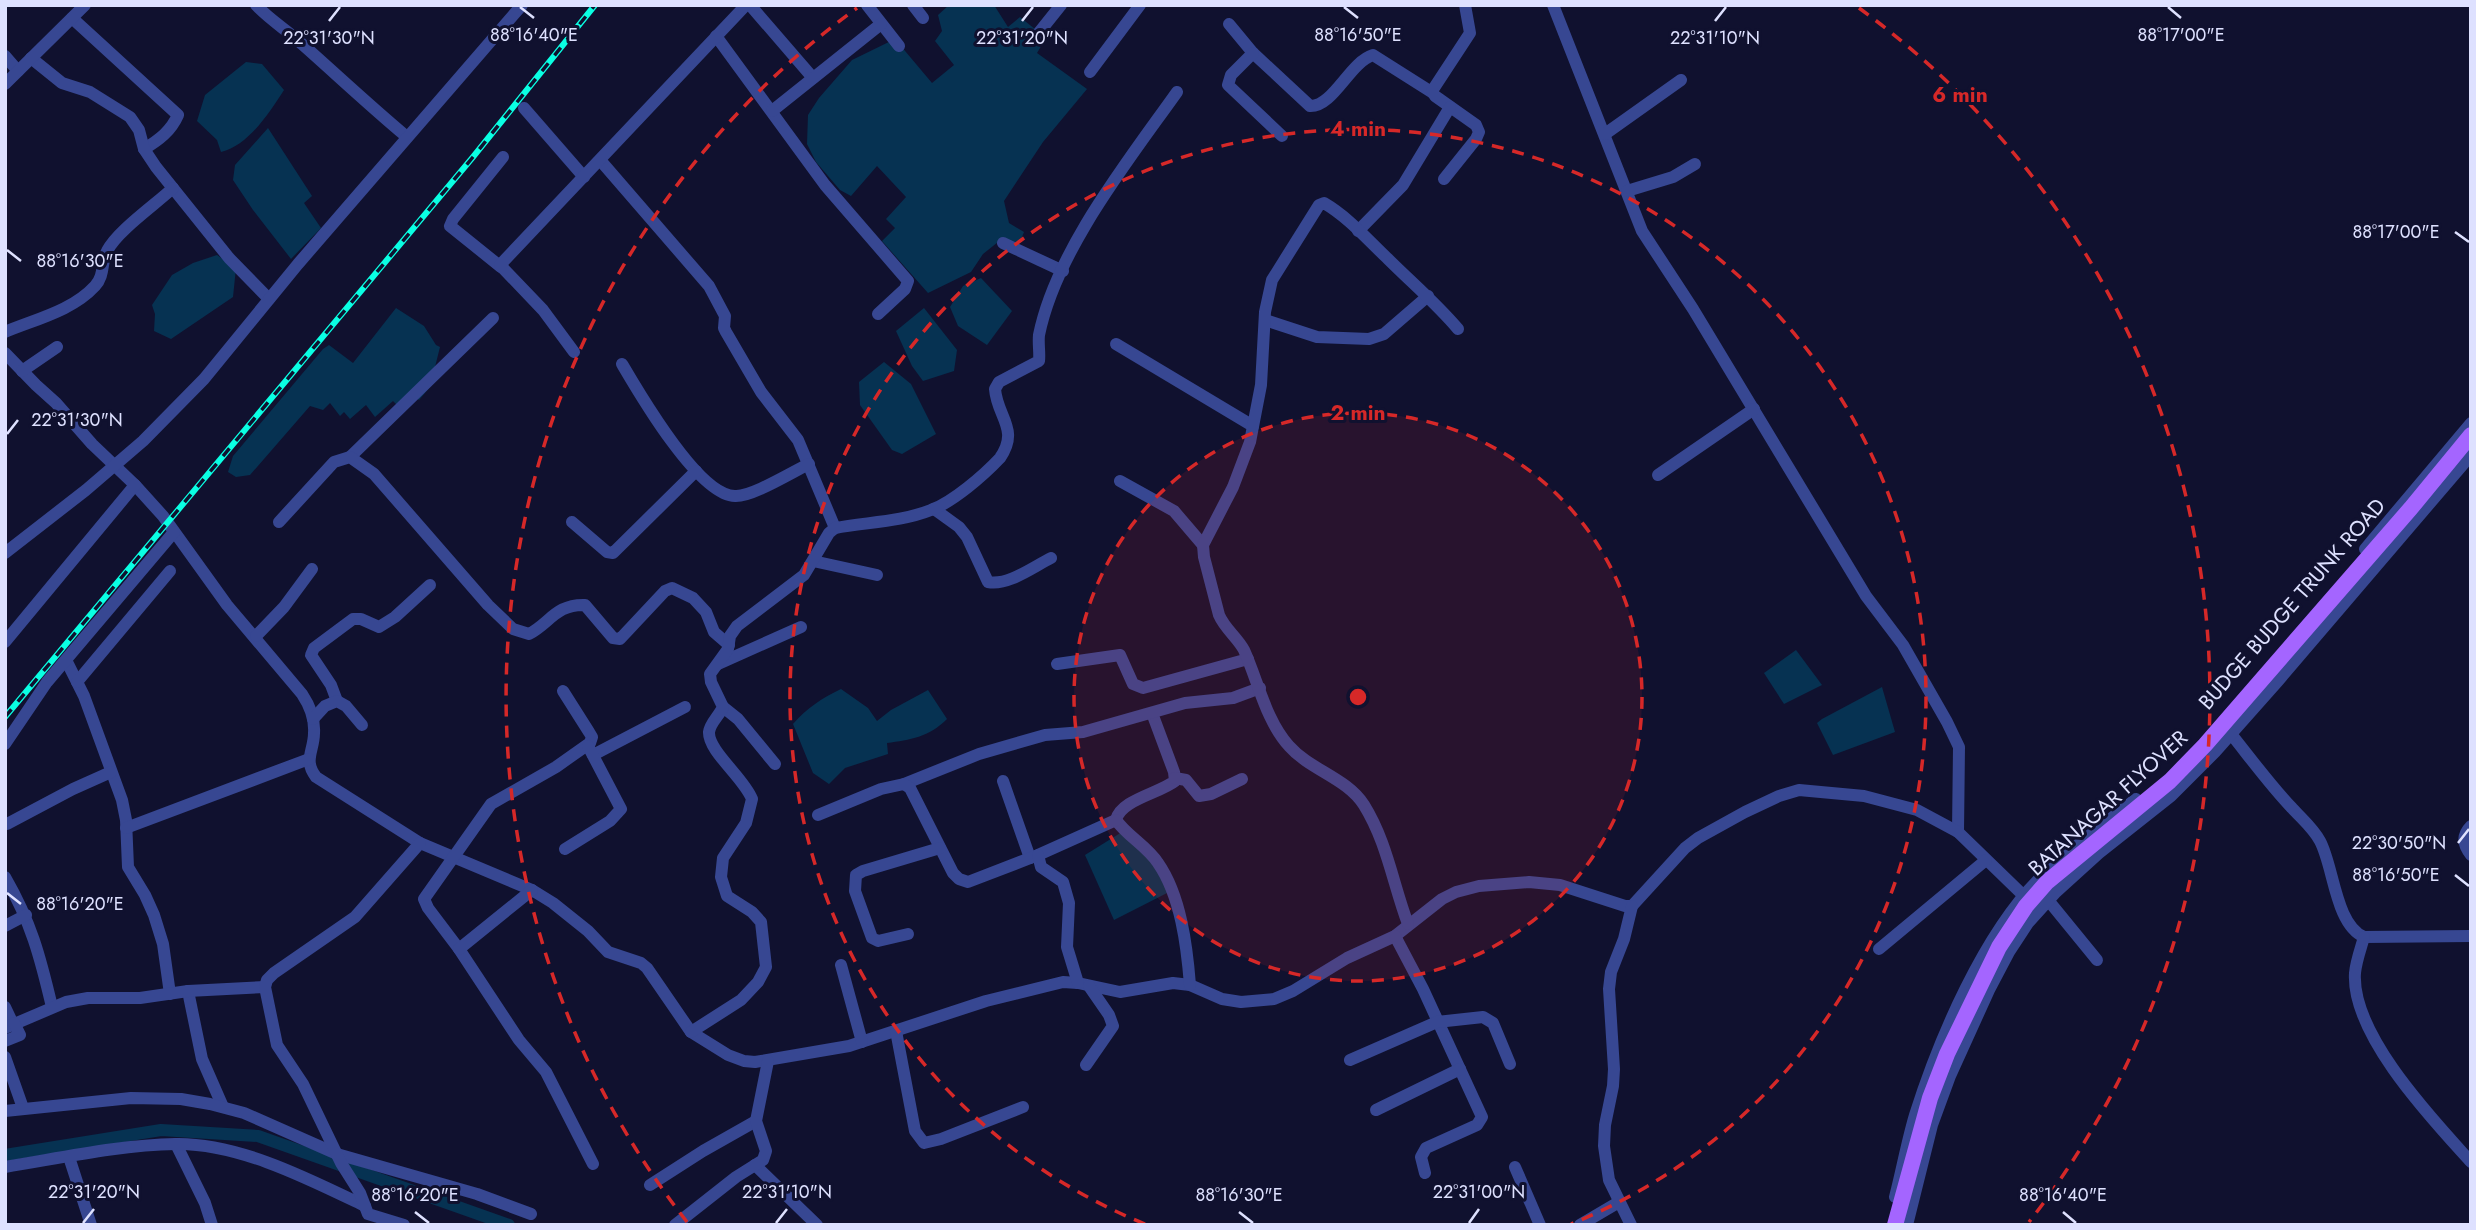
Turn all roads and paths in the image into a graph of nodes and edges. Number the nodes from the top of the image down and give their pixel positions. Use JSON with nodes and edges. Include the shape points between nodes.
{"nodes":[{"id":1,"x":85,"y":5,"type":"edge"},
{"id":2,"x":256,"y":5,"type":"edge"},
{"id":3,"x":748,"y":5,"type":"edge"},
{"id":4,"x":867,"y":5,"type":"edge"},
{"id":5,"x":913,"y":5,"type":"edge"},
{"id":6,"x":1061,"y":5,"type":"edge"},
{"id":7,"x":1140,"y":5,"type":"edge"},
{"id":8,"x":1465,"y":5,"type":"edge"},
{"id":9,"x":1553,"y":5,"type":"edge"},
{"id":10,"x":517,"y":7,"type":"edge"},
{"id":11,"x":72,"y":18,"type":"junction"},
{"id":12,"x":923,"y":18,"type":"dead end"},
{"id":13,"x":881,"y":24,"type":"junction"},
{"id":14,"x":1229,"y":24,"type":"dead end"},
{"id":15,"x":1037,"y":35,"type":"dead end"},
{"id":16,"x":716,"y":36,"type":"junction"},
{"id":17,"x":899,"y":46,"type":"dead end"},
{"id":18,"x":1253,"y":53,"type":"junction"},
{"id":19,"x":5,"y":56,"type":"edge"},
{"id":20,"x":31,"y":58,"type":"junction"},
{"id":21,"x":18,"y":71,"type":"junction"},
{"id":22,"x":1090,"y":72,"type":"dead end"},
{"id":23,"x":813,"y":78,"type":"junction"},
{"id":24,"x":1681,"y":80,"type":"dead end"},
{"id":25,"x":5,"y":84,"type":"edge"},
{"id":26,"x":1177,"y":92,"type":"dead end"},
{"id":27,"x":1433,"y":93,"type":"junction"},
{"id":28,"x":1450,"y":107,"type":"junction"},
{"id":29,"x":524,"y":108,"type":"dead end"},
{"id":30,"x":772,"y":111,"type":"junction"},
{"id":31,"x":1605,"y":134,"type":"junction"},
{"id":32,"x":1282,"y":136,"type":"dead end"},
{"id":33,"x":407,"y":137,"type":"junction"},
{"id":34,"x":144,"y":149,"type":"junction"},
{"id":35,"x":503,"y":158,"type":"dead end"},
{"id":36,"x":600,"y":160,"type":"junction"},
{"id":37,"x":1695,"y":164,"type":"dead end"},
{"id":38,"x":584,"y":177,"type":"junction"},
{"id":39,"x":1444,"y":179,"type":"dead end"},
{"id":40,"x":173,"y":188,"type":"junction"},
{"id":41,"x":1627,"y":191,"type":"junction"},
{"id":42,"x":1358,"y":231,"type":"junction"},
{"id":43,"x":1003,"y":243,"type":"dead end"},
{"id":44,"x":501,"y":267,"type":"junction"},
{"id":45,"x":1063,"y":271,"type":"junction"},
{"id":46,"x":1428,"y":296,"type":"junction"},
{"id":47,"x":269,"y":299,"type":"junction"},
{"id":48,"x":878,"y":314,"type":"dead end"},
{"id":49,"x":493,"y":318,"type":"dead end"},
{"id":50,"x":1265,"y":320,"type":"junction"},
{"id":51,"x":1458,"y":329,"type":"dead end"},
{"id":52,"x":5,"y":332,"type":"edge"},
{"id":53,"x":1116,"y":344,"type":"dead end"},
{"id":54,"x":57,"y":347,"type":"dead end"},
{"id":55,"x":574,"y":352,"type":"dead end"},
{"id":56,"x":5,"y":353,"type":"edge"},
{"id":57,"x":622,"y":364,"type":"dead end"},
{"id":58,"x":22,"y":371,"type":"junction"},
{"id":59,"x":1754,"y":409,"type":"junction"},
{"id":60,"x":1253,"y":426,"type":"junction"},
{"id":61,"x":2469,"y":432,"type":"edge"},
{"id":62,"x":2471,"y":455,"type":"edge"},
{"id":63,"x":350,"y":457,"type":"junction"},
{"id":64,"x":809,"y":464,"type":"junction"},
{"id":65,"x":113,"y":465,"type":"junction"},
{"id":66,"x":696,"y":471,"type":"junction"},
{"id":67,"x":1658,"y":475,"type":"dead end"},
{"id":68,"x":1120,"y":481,"type":"dead end"},
{"id":69,"x":135,"y":485,"type":"junction"},
{"id":70,"x":934,"y":509,"type":"junction"},
{"id":71,"x":279,"y":522,"type":"dead end"},
{"id":72,"x":572,"y":522,"type":"dead end"},
{"id":73,"x":835,"y":528,"type":"junction"},
{"id":74,"x":174,"y":532,"type":"junction"},
{"id":75,"x":1203,"y":545,"type":"junction"},
{"id":76,"x":5,"y":553,"type":"edge"},
{"id":77,"x":1051,"y":558,"type":"dead end"},
{"id":78,"x":813,"y":561,"type":"junction"},
{"id":79,"x":313,"y":569,"type":"dead end"},
{"id":80,"x":170,"y":571,"type":"dead end"},
{"id":81,"x":877,"y":575,"type":"dead end"},
{"id":82,"x":430,"y":585,"type":"dead end"},
{"id":83,"x":801,"y":628,"type":"dead end"},
{"id":84,"x":256,"y":636,"type":"junction"},
{"id":85,"x":5,"y":642,"type":"edge"},
{"id":86,"x":729,"y":645,"type":"junction"},
{"id":87,"x":66,"y":660,"type":"junction"},
{"id":88,"x":1248,"y":660,"type":"junction"},
{"id":89,"x":1057,"y":664,"type":"dead end"},
{"id":90,"x":714,"y":666,"type":"junction"},
{"id":91,"x":77,"y":682,"type":"junction"},
{"id":92,"x":1260,"y":688,"type":"junction"},
{"id":93,"x":563,"y":691,"type":"dead end"},
{"id":94,"x":337,"y":701,"type":"junction"},
{"id":95,"x":685,"y":707,"type":"dead end"},
{"id":96,"x":723,"y":707,"type":"junction"},
{"id":97,"x":1152,"y":713,"type":"junction"},
{"id":98,"x":313,"y":719,"type":"junction"},
{"id":99,"x":2219,"y":719,"type":"junction"},
{"id":100,"x":362,"y":725,"type":"dead end"},
{"id":101,"x":2231,"y":734,"type":"junction"},
{"id":102,"x":5,"y":744,"type":"edge"},
{"id":103,"x":590,"y":751,"type":"junction"},
{"id":104,"x":309,"y":759,"type":"junction"},
{"id":105,"x":775,"y":765,"type":"dead end"},
{"id":106,"x":111,"y":772,"type":"junction"},
{"id":107,"x":1175,"y":778,"type":"junction"},
{"id":108,"x":1242,"y":779,"type":"dead end"},
{"id":109,"x":1003,"y":781,"type":"dead end"},
{"id":110,"x":904,"y":784,"type":"junction"},
{"id":111,"x":818,"y":814,"type":"dead end"},
{"id":112,"x":1116,"y":820,"type":"junction"},
{"id":113,"x":7,"y":824,"type":"dead end"},
{"id":114,"x":2471,"y":826,"type":"edge"},
{"id":115,"x":126,"y":828,"type":"junction"},
{"id":116,"x":1958,"y":832,"type":"junction"},
{"id":117,"x":420,"y":843,"type":"junction"},
{"id":118,"x":565,"y":849,"type":"dead end"},
{"id":119,"x":934,"y":850,"type":"junction"},
{"id":120,"x":2471,"y":855,"type":"edge"},
{"id":121,"x":453,"y":857,"type":"junction"},
{"id":122,"x":1034,"y":857,"type":"junction"},
{"id":123,"x":1986,"y":860,"type":"junction"},
{"id":124,"x":5,"y":877,"type":"edge"},
{"id":125,"x":532,"y":890,"type":"junction"},
{"id":126,"x":2024,"y":896,"type":"junction"},
{"id":127,"x":2048,"y":900,"type":"junction"},
{"id":128,"x":1632,"y":906,"type":"junction"},
{"id":129,"x":26,"y":915,"type":"junction"},
{"id":130,"x":1408,"y":925,"type":"junction"},
{"id":131,"x":5,"y":926,"type":"edge"},
{"id":132,"x":908,"y":934,"type":"dead end"},
{"id":133,"x":1395,"y":936,"type":"junction"},
{"id":134,"x":2471,"y":936,"type":"edge"},
{"id":135,"x":2364,"y":937,"type":"junction"},
{"id":136,"x":459,"y":949,"type":"junction"},
{"id":137,"x":1880,"y":949,"type":"dead end"},
{"id":138,"x":2097,"y":960,"type":"dead end"},
{"id":139,"x":841,"y":965,"type":"dead end"},
{"id":140,"x":1084,"y":984,"type":"junction"},
{"id":141,"x":1190,"y":985,"type":"junction"},
{"id":142,"x":265,"y":987,"type":"junction"},
{"id":143,"x":188,"y":991,"type":"junction"},
{"id":144,"x":170,"y":994,"type":"junction"},
{"id":145,"x":5,"y":1007,"type":"edge"},
{"id":146,"x":52,"y":1007,"type":"junction"},
{"id":147,"x":1437,"y":1022,"type":"junction"},
{"id":148,"x":11,"y":1025,"type":"edge"},
{"id":149,"x":691,"y":1031,"type":"junction"},
{"id":150,"x":896,"y":1031,"type":"junction"},
{"id":151,"x":5,"y":1041,"type":"edge"},
{"id":152,"x":862,"y":1042,"type":"junction"},
{"id":153,"x":5,"y":1057,"type":"edge"},
{"id":154,"x":1350,"y":1060,"type":"dead end"},
{"id":155,"x":768,"y":1061,"type":"junction"},
{"id":156,"x":1510,"y":1064,"type":"dead end"},
{"id":157,"x":1086,"y":1065,"type":"dead end"},
{"id":158,"x":1460,"y":1069,"type":"junction"},
{"id":159,"x":223,"y":1107,"type":"junction"},
{"id":160,"x":1023,"y":1107,"type":"dead end"},
{"id":161,"x":23,"y":1108,"type":"junction"},
{"id":162,"x":1376,"y":1110,"type":"dead end"},
{"id":163,"x":5,"y":1111,"type":"edge"},
{"id":164,"x":756,"y":1121,"type":"junction"},
{"id":165,"x":176,"y":1144,"type":"junction"},
{"id":166,"x":69,"y":1157,"type":"junction"},
{"id":167,"x":339,"y":1158,"type":"junction"},
{"id":168,"x":2471,"y":1162,"type":"edge"},
{"id":169,"x":593,"y":1164,"type":"dead end"},
{"id":170,"x":755,"y":1165,"type":"junction"},
{"id":171,"x":5,"y":1167,"type":"edge"},
{"id":172,"x":1515,"y":1167,"type":"dead end"},
{"id":173,"x":1425,"y":1173,"type":"dead end"},
{"id":174,"x":650,"y":1185,"type":"dead end"},
{"id":175,"x":1619,"y":1202,"type":"junction"},
{"id":176,"x":531,"y":1214,"type":"dead end"},
{"id":177,"x":368,"y":1215,"type":"edge"},
{"id":178,"x":1536,"y":1224,"type":"edge"},
{"id":179,"x":91,"y":1225,"type":"edge"},
{"id":180,"x":212,"y":1225,"type":"edge"},
{"id":181,"x":404,"y":1225,"type":"edge"},
{"id":182,"x":675,"y":1225,"type":"edge"},
{"id":183,"x":817,"y":1225,"type":"edge"},
{"id":184,"x":1580,"y":1225,"type":"edge"},
{"id":185,"x":1631,"y":1225,"type":"edge"},
{"id":186,"x":1888,"y":1225,"type":"edge"},
{"id":187,"x":1895,"y":1225,"type":"edge"},
{"id":188,"x":1907,"y":1225,"type":"edge"}],
"edges":[{"from":1,"to":11,"type":"street"},
{"from":2,"to":33,"type":"street"},
{"from":3,"to":16,"type":"street"},
{"from":3,"to":23,"type":"street"},
{"from":4,"to":13,"type":"street"},
{"from":5,"to":12,"type":"street"},
{"from":6,"to":15,"type":"street"},
{"from":7,"to":22,"type":"street"},
{"from":8,"to":27,"type":"street","via":[[1470,33]]},
{"from":9,"to":31,"type":"street"},
{"from":10,"to":33,"type":"street"},
{"from":11,"to":20,"type":"street"},
{"from":11,"to":34,"type":"street","via":[[178,115],[173,127]]},
{"from":13,"to":17,"type":"street"},
{"from":13,"to":23,"type":"street"},
{"from":14,"to":18,"type":"street"},
{"from":16,"to":30,"type":"street"},
{"from":16,"to":36,"type":"street"},
{"from":18,"to":27,"type":"street","via":[[1310,106],[1321,103],[1373,55]]},
{"from":18,"to":32,"type":"street","via":[[1231,75],[1228,85]]},
{"from":19,"to":21,"type":"street"},
{"from":20,"to":21,"type":"street"},
{"from":20,"to":34,"type":"street","via":[[62,83],[90,92],[130,117]]},
{"from":21,"to":25,"type":"street"},
{"from":23,"to":30,"type":"street"},
{"from":24,"to":31,"type":"street"},
{"from":26,"to":45,"type":"street","via":[[1107,191]]},
{"from":27,"to":28,"type":"street"},
{"from":28,"to":39,"type":"street","via":[[1479,132]]},
{"from":28,"to":42,"type":"street","via":[[1403,185]]},
{"from":29,"to":38,"type":"street"},
{"from":30,"to":48,"type":"street","via":[[825,185],[908,281]]},
{"from":31,"to":41,"type":"street"},
{"from":33,"to":47,"type":"street"},
{"from":34,"to":40,"type":"street"},
{"from":35,"to":44,"type":"street","via":[[450,226]]},
{"from":36,"to":38,"type":"street"},
{"from":36,"to":64,"type":"street","via":[[709,286],[725,316],[726,332]]},
{"from":37,"to":41,"type":"street","via":[[1673,177]]},
{"from":38,"to":44,"type":"street"},
{"from":40,"to":47,"type":"street"},
{"from":40,"to":52,"type":"street","via":[[116,239],[105,254],[97,285],[89,292],[61,310]]},
{"from":41,"to":59,"type":"street","via":[[1652,250]]},
{"from":42,"to":46,"type":"street"},
{"from":42,"to":50,"type":"street","via":[[1329,206],[1319,205],[1272,281]]},
{"from":43,"to":45,"type":"street"},
{"from":44,"to":55,"type":"street","via":[[543,310]]},
{"from":45,"to":70,"type":"street","via":[[1039,336],[1039,361],[995,389],[1010,436],[1006,449],[992,467]]},
{"from":46,"to":50,"type":"street","via":[[1384,334],[1369,339],[1317,337]]},
{"from":46,"to":51,"type":"street"},
{"from":47,"to":65,"type":"street","via":[[159,427]]},
{"from":49,"to":63,"type":"street"},
{"from":50,"to":60,"type":"street"},
{"from":53,"to":60,"type":"street"},
{"from":54,"to":58,"type":"street"},
{"from":56,"to":58,"type":"street"},
{"from":57,"to":66,"type":"street"},
{"from":58,"to":65,"type":"street"},
{"from":59,"to":67,"type":"street"},
{"from":59,"to":116,"type":"street","via":[[1947,722],[1959,747]]},
{"from":60,"to":75,"type":"street","via":[[1233,487]]},
{"from":61,"to":99,"type":"street","name":"BUDGE BUDGE TRUNK ROAD"},
{"from":61,"to":187,"type":"main road","name":"BATANAGAR FLYOVER","bridge":true,"via":[[2403,518],[2205,745],[2073,859],[2026,906],[1984,975],[1947,1054],[1917,1139]]},
{"from":62,"to":101,"type":"street","name":"BUDGE BUDGE TRUNK ROAD"},
{"from":63,"to":71,"type":"street","via":[[334,462]]},
{"from":63,"to":86,"type":"street","via":[[374,474],[513,629],[529,634],[555,612],[585,605],[613,638],[620,639],[672,588],[693,597]]},
{"from":64,"to":66,"type":"street","via":[[735,496],[715,489]]},
{"from":64,"to":73,"type":"street"},
{"from":65,"to":69,"type":"street"},
{"from":65,"to":76,"type":"street"},
{"from":66,"to":72,"type":"street","via":[[613,553]]},
{"from":68,"to":75,"type":"street","via":[[1174,511]]},
{"from":69,"to":74,"type":"street"},
{"from":69,"to":85,"type":"street"},
{"from":70,"to":73,"type":"street"},
{"from":70,"to":77,"type":"street","via":[[968,537],[988,582],[1007,580]]},
{"from":73,"to":78,"type":"street"},
{"from":74,"to":84,"type":"street","via":[[227,605]]},
{"from":74,"to":87,"type":"street"},
{"from":75,"to":88,"type":"street","via":[[1219,615]]},
{"from":78,"to":81,"type":"street"},
{"from":78,"to":86,"type":"street","via":[[804,575],[737,626]]},
{"from":79,"to":84,"type":"street"},
{"from":80,"to":91,"type":"street"},
{"from":82,"to":94,"type":"street","via":[[384,625],[353,619],[314,648],[310,655]]},
{"from":83,"to":90,"type":"street"},
{"from":84,"to":98,"type":"street","via":[[302,694]]},
{"from":86,"to":90,"type":"street"},
{"from":87,"to":91,"type":"street"},
{"from":87,"to":102,"type":"street"},
{"from":88,"to":89,"type":"street","via":[[1143,688],[1133,684],[1121,656]]},
{"from":88,"to":92,"type":"street"},
{"from":90,"to":96,"type":"street","via":[[711,682]]},
{"from":91,"to":106,"type":"street"},
{"from":92,"to":97,"type":"street","via":[[1233,698],[1199,700]]},
{"from":92,"to":130,"type":"street","via":[[1291,749],[1363,803],[1389,856]]},
{"from":93,"to":103,"type":"street","via":[[592,737]]},
{"from":94,"to":98,"type":"street"},
{"from":94,"to":100,"type":"street"},
{"from":95,"to":103,"type":"street"},
{"from":96,"to":105,"type":"street"},
{"from":96,"to":149,"type":"street","via":[[710,727],[710,740],[752,799],[746,823],[723,858],[720,877],[727,895],[761,922],[766,967],[741,1000]]},
{"from":97,"to":107,"type":"street"},
{"from":97,"to":110,"type":"street","via":[[992,750]]},
{"from":98,"to":104,"type":"street"},
{"from":99,"to":101,"type":"street"},
{"from":99,"to":126,"type":"street","name":"BUDGE BUDGE TRUNK ROAD","via":[[2182,760],[2069,851]]},
{"from":101,"to":127,"type":"street","name":"BUDGE BUDGE TRUNK ROAD","via":[[2171,796]]},
{"from":101,"to":135,"type":"street","via":[[2316,835],[2351,926]]},
{"from":103,"to":118,"type":"street","via":[[621,809]]},
{"from":103,"to":121,"type":"street","via":[[497,798]]},
{"from":104,"to":115,"type":"street"},
{"from":104,"to":117,"type":"street","via":[[316,777]]},
{"from":106,"to":113,"type":"street"},
{"from":106,"to":115,"type":"street"},
{"from":107,"to":108,"type":"street","via":[[1186,780],[1199,796]]},
{"from":107,"to":112,"type":"street","via":[[1167,787],[1128,805]]},
{"from":109,"to":122,"type":"street"},
{"from":110,"to":111,"type":"street"},
{"from":110,"to":119,"type":"street","via":[[910,788]]},
{"from":112,"to":122,"type":"street"},
{"from":112,"to":141,"type":"street","via":[[1153,856],[1166,879],[1187,948]]},
{"from":114,"to":120,"type":"street","via":[[2464,846]]},
{"from":115,"to":144,"type":"street","via":[[128,867],[154,915]]},
{"from":116,"to":123,"type":"street"},
{"from":116,"to":128,"type":"street","via":[[1916,810],[1883,800],[1799,790],[1698,838]]},
{"from":117,"to":121,"type":"street"},
{"from":117,"to":142,"type":"street","via":[[367,906],[274,973]]},
{"from":119,"to":122,"type":"street","via":[[957,877],[968,882]]},
{"from":119,"to":132,"type":"street","via":[[858,873],[854,883],[869,936],[878,941]]},
{"from":121,"to":125,"type":"street"},
{"from":121,"to":136,"type":"street","via":[[424,898]]},
{"from":122,"to":140,"type":"street","via":[[1063,882],[1069,903],[1067,947]]},
{"from":123,"to":126,"type":"street"},
{"from":123,"to":137,"type":"street"},
{"from":124,"to":129,"type":"street"},
{"from":125,"to":136,"type":"street"},
{"from":125,"to":149,"type":"street","via":[[588,930],[608,952],[647,968]]},
{"from":126,"to":186,"type":"street","name":"BUDGE BUDGE TRUNK ROAD","via":[[1981,959],[1941,1046],[1915,1116]]},
{"from":127,"to":138,"type":"street"},
{"from":127,"to":188,"type":"street","name":"BUDGE BUDGE TRUNK ROAD","via":[[2009,951],[1950,1076],[1932,1125]]},
{"from":128,"to":130,"type":"street","via":[[1560,885],[1496,884],[1456,892]]},
{"from":128,"to":175,"type":"street","via":[[1609,989],[1614,1069],[1604,1146],[1609,1180]]},
{"from":129,"to":131,"type":"street"},
{"from":129,"to":146,"type":"street"},
{"from":130,"to":133,"type":"street"},
{"from":133,"to":141,"type":"street","via":[[1274,999],[1222,999]]},
{"from":133,"to":147,"type":"street"},
{"from":134,"to":135,"type":"street"},
{"from":135,"to":168,"type":"street","via":[[2355,973],[2359,1001],[2377,1046]]},
{"from":136,"to":169,"type":"street","via":[[519,1041],[546,1072]]},
{"from":139,"to":152,"type":"street"},
{"from":140,"to":141,"type":"street","via":[[1120,992],[1172,983]]},
{"from":140,"to":150,"type":"street","via":[[1052,984]]},
{"from":140,"to":157,"type":"street","via":[[1113,1026]]},
{"from":142,"to":143,"type":"street"},
{"from":142,"to":167,"type":"street","via":[[277,1045],[303,1084]]},
{"from":143,"to":144,"type":"street"},
{"from":143,"to":159,"type":"street","via":[[202,1059]]},
{"from":144,"to":146,"type":"street","via":[[88,998]]},
{"from":145,"to":148,"type":"street"},
{"from":146,"to":148,"type":"street"},
{"from":147,"to":154,"type":"street"},
{"from":147,"to":156,"type":"street","via":[[1489,1018]]},
{"from":147,"to":158,"type":"street"},
{"from":148,"to":151,"type":"street","via":[[20,1035]]},
{"from":149,"to":155,"type":"street","via":[[728,1055],[744,1061]]},
{"from":150,"to":152,"type":"street"},
{"from":150,"to":160,"type":"street","via":[[915,1131],[924,1143]]},
{"from":152,"to":155,"type":"street"},
{"from":153,"to":161,"type":"street"},
{"from":155,"to":164,"type":"street"},
{"from":158,"to":162,"type":"street"},
{"from":158,"to":173,"type":"street","via":[[1481,1113],[1480,1122],[1426,1149],[1421,1157]]},
{"from":159,"to":161,"type":"street","via":[[181,1098],[131,1098]]},
{"from":159,"to":167,"type":"street"},
{"from":161,"to":163,"type":"street"},
{"from":164,"to":170,"type":"street","via":[[766,1155]]},
{"from":164,"to":174,"type":"street"},
{"from":165,"to":166,"type":"street"},
{"from":165,"to":177,"type":"street","via":[[256,1158],[309,1179]]},
{"from":165,"to":180,"type":"street"},
{"from":166,"to":171,"type":"street"},
{"from":166,"to":179,"type":"street"},
{"from":167,"to":176,"type":"street","via":[[477,1194]]},
{"from":167,"to":177,"type":"street"},
{"from":170,"to":182,"type":"street"},
{"from":170,"to":183,"type":"street"},
{"from":172,"to":178,"type":"street"},
{"from":175,"to":184,"type":"street"},
{"from":175,"to":185,"type":"street"},
{"from":177,"to":181,"type":"street"}]}
